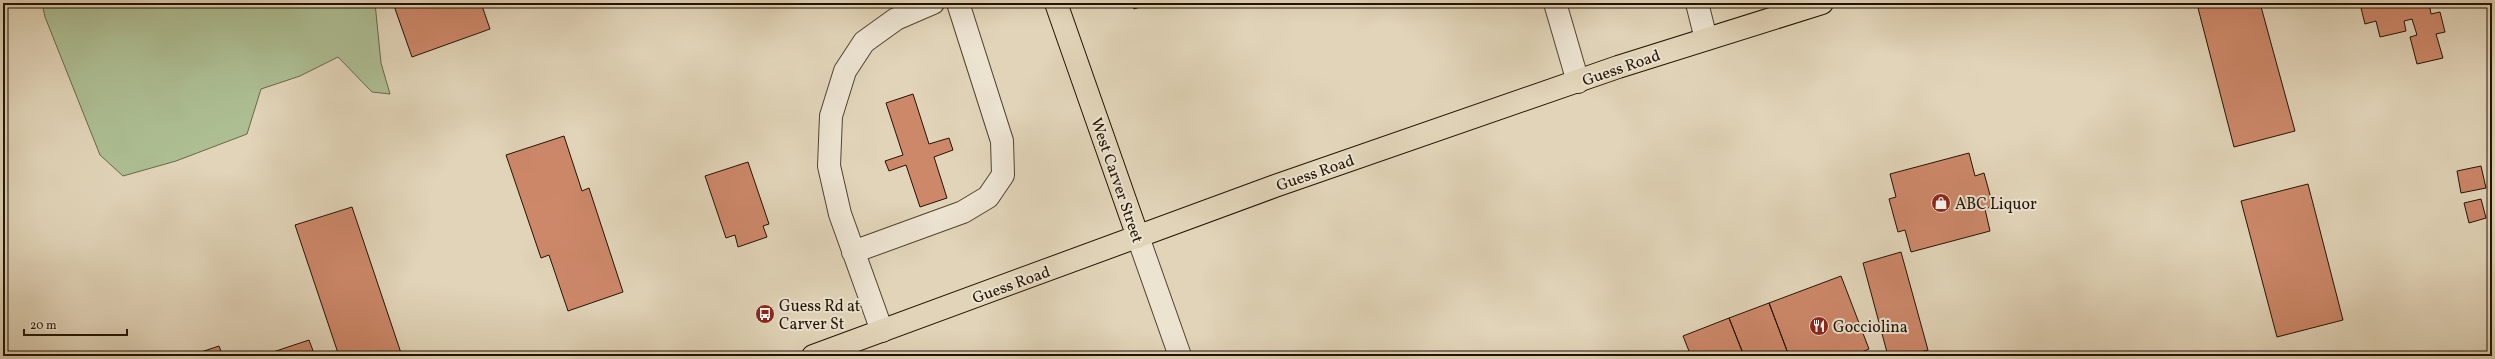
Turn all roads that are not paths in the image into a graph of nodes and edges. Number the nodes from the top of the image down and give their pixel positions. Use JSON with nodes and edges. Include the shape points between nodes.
{"nodes":[{"id":1,"x":933,"y":3,"type":"edge"},
{"id":2,"x":958,"y":3,"type":"edge"},
{"id":3,"x":1056,"y":3,"type":"edge"},
{"id":4,"x":1554,"y":3,"type":"edge"},
{"id":5,"x":1697,"y":3,"type":"edge"},
{"id":6,"x":1822,"y":3,"type":"edge"},
{"id":7,"x":1788,"y":8,"type":"edge"},
{"id":8,"x":1706,"y":39,"type":"junction"},
{"id":9,"x":1578,"y":82,"type":"junction"},
{"id":10,"x":1138,"y":237,"type":"junction"},
{"id":11,"x":853,"y":252,"type":"junction"},
{"id":12,"x":882,"y":331,"type":"junction"},
{"id":13,"x":813,"y":356,"type":"edge"},
{"id":14,"x":1180,"y":356,"type":"edge"}],
"edges":[{"from":1,"to":11,"type":"street","via":[[896,19],[864,42],[845,71],[831,116],[829,166],[840,214]]},
{"from":2,"to":11,"type":"street","via":[[1002,141],[1003,175],[988,197],[963,212]]},
{"from":3,"to":10,"type":"main road","name":"West Carver Street"},
{"from":4,"to":9,"type":"street"},
{"from":5,"to":8,"type":"street"},
{"from":6,"to":7,"type":"main road","name":"Guess Road"},
{"from":7,"to":8,"type":"main road","name":"Guess Road"},
{"from":8,"to":9,"type":"main road","name":"Guess Road"},
{"from":9,"to":10,"type":"main road","name":"Guess Road","via":[[1275,186]]},
{"from":10,"to":12,"type":"main road","name":"Guess Road"},
{"from":10,"to":14,"type":"street","name":"West Carver Street"},
{"from":11,"to":12,"type":"street"},
{"from":12,"to":13,"type":"main road","name":"Guess Road"}]}
